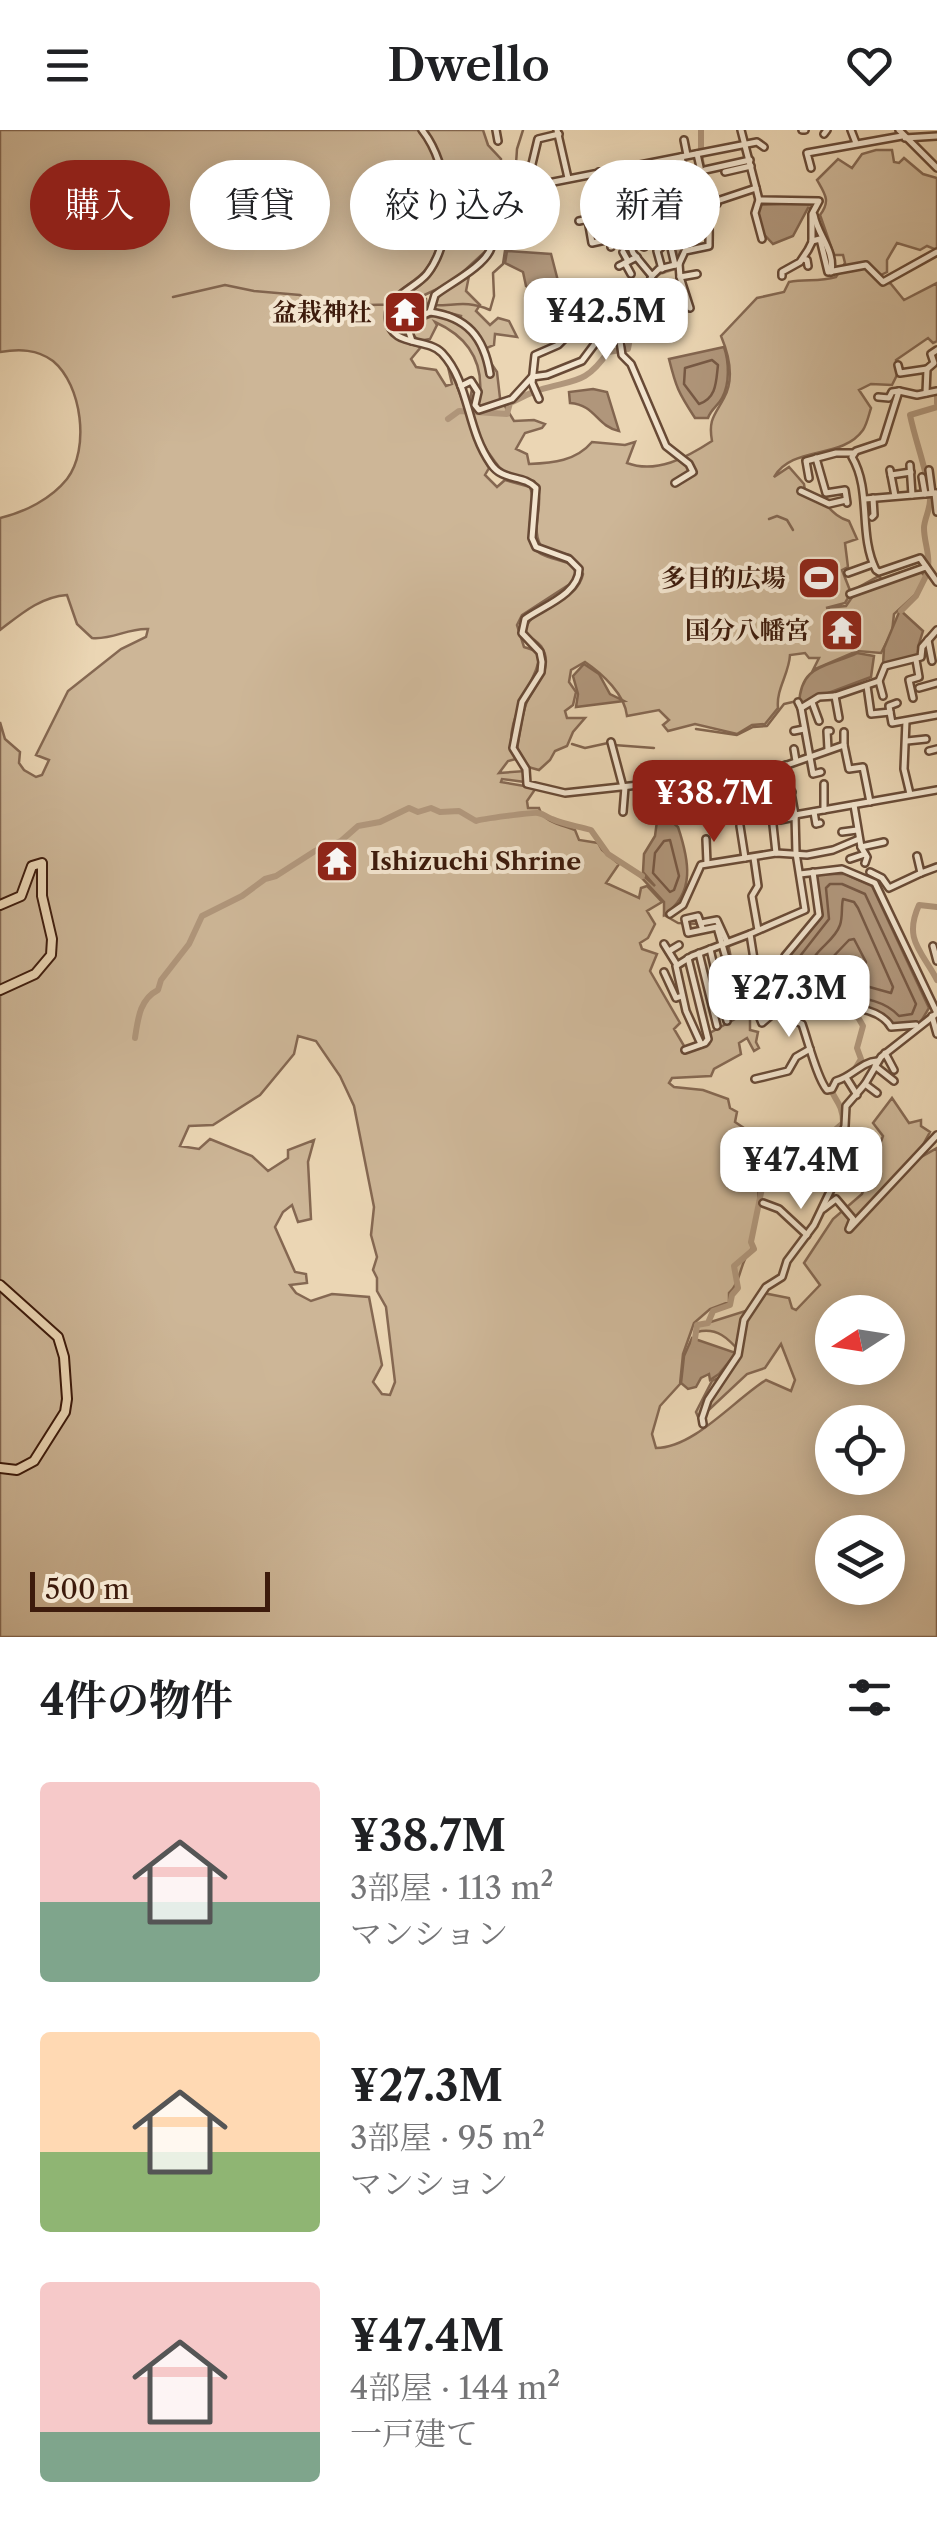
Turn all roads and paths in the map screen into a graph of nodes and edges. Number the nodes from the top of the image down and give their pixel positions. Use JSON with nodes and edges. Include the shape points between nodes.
{"nodes":[{"id":1,"x":422,"y":130,"type":"edge"},
{"id":2,"x":496,"y":130,"type":"edge"},
{"id":3,"x":741,"y":130,"type":"edge"},
{"id":4,"x":851,"y":130,"type":"edge"},
{"id":5,"x":558,"y":132,"type":"edge"},
{"id":6,"x":902,"y":135,"type":"edge"},
{"id":7,"x":937,"y":136,"type":"edge"},
{"id":8,"x":684,"y":140,"type":"dead end"},
{"id":9,"x":498,"y":142,"type":"dead end"},
{"id":10,"x":812,"y":142,"type":"dead end"},
{"id":11,"x":856,"y":143,"type":"junction"},
{"id":12,"x":746,"y":145,"type":"junction"},
{"id":13,"x":764,"y":147,"type":"dead end"},
{"id":14,"x":818,"y":150,"type":"junction"},
{"id":15,"x":701,"y":153,"type":"junction"},
{"id":16,"x":683,"y":158,"type":"junction"},
{"id":17,"x":823,"y":158,"type":"dead end"},
{"id":18,"x":533,"y":160,"type":"edge"},
{"id":19,"x":671,"y":160,"type":"edge"},
{"id":20,"x":680,"y":160,"type":"edge"},
{"id":21,"x":701,"y":160,"type":"edge"},
{"id":22,"x":750,"y":163,"type":"junction"},
{"id":23,"x":720,"y":168,"type":"edge"},
{"id":24,"x":810,"y":168,"type":"dead end"},
{"id":25,"x":937,"y":168,"type":"edge"},
{"id":26,"x":725,"y":172,"type":"dead end"},
{"id":27,"x":580,"y":176,"type":"edge"},
{"id":28,"x":568,"y":178,"type":"junction"},
{"id":29,"x":560,"y":180,"type":"edge"},
{"id":30,"x":756,"y":188,"type":"junction"},
{"id":31,"x":759,"y":200,"type":"junction"},
{"id":32,"x":720,"y":202,"type":"edge"},
{"id":33,"x":814,"y":212,"type":"junction"},
{"id":34,"x":762,"y":239,"type":"dead end"},
{"id":35,"x":812,"y":241,"type":"junction"},
{"id":36,"x":490,"y":250,"type":"edge"},
{"id":37,"x":633,"y":250,"type":"edge"},
{"id":38,"x":642,"y":250,"type":"edge"},
{"id":39,"x":690,"y":250,"type":"edge"},
{"id":40,"x":623,"y":252,"type":"dead end"},
{"id":41,"x":937,"y":252,"type":"edge"},
{"id":42,"x":635,"y":255,"type":"junction"},
{"id":43,"x":803,"y":259,"type":"junction"},
{"id":44,"x":624,"y":263,"type":"junction"},
{"id":45,"x":677,"y":264,"type":"junction"},
{"id":46,"x":808,"y":266,"type":"dead end"},
{"id":47,"x":662,"y":268,"type":"junction"},
{"id":48,"x":831,"y":272,"type":"junction"},
{"id":49,"x":632,"y":274,"type":"dead end"},
{"id":50,"x":697,"y":274,"type":"dead end"},
{"id":51,"x":652,"y":276,"type":"junction"},
{"id":52,"x":782,"y":276,"type":"dead end"},
{"id":53,"x":680,"y":277,"type":"junction"},
{"id":54,"x":613,"y":293,"type":"junction"},
{"id":55,"x":690,"y":308,"type":"dead end"},
{"id":56,"x":430,"y":312,"type":"junction"},
{"id":57,"x":619,"y":329,"type":"junction"},
{"id":58,"x":412,"y":341,"type":"junction"},
{"id":59,"x":937,"y":350,"type":"edge"},
{"id":60,"x":935,"y":362,"type":"edge"},
{"id":61,"x":898,"y":365,"type":"dead end"},
{"id":62,"x":926,"y":369,"type":"junction"},
{"id":63,"x":490,"y":374,"type":"dead end"},
{"id":64,"x":532,"y":377,"type":"junction"},
{"id":65,"x":937,"y":380,"type":"edge"},
{"id":66,"x":926,"y":384,"type":"junction"},
{"id":67,"x":461,"y":386,"type":"junction"},
{"id":68,"x":899,"y":392,"type":"junction"},
{"id":69,"x":926,"y":393,"type":"junction"},
{"id":70,"x":937,"y":393,"type":"edge"},
{"id":71,"x":878,"y":397,"type":"dead end"},
{"id":72,"x":539,"y":398,"type":"dead end"},
{"id":73,"x":853,"y":453,"type":"junction"},
{"id":74,"x":816,"y":458,"type":"junction"},
{"id":75,"x":929,"y":470,"type":"dead end"},
{"id":76,"x":922,"y":476,"type":"dead end"},
{"id":77,"x":809,"y":478,"type":"dead end"},
{"id":78,"x":675,"y":483,"type":"dead end"},
{"id":79,"x":801,"y":491,"type":"dead end"},
{"id":80,"x":931,"y":493,"type":"edge"},
{"id":81,"x":912,"y":495,"type":"junction"},
{"id":82,"x":895,"y":496,"type":"junction"},
{"id":83,"x":873,"y":498,"type":"junction"},
{"id":84,"x":864,"y":499,"type":"junction"},
{"id":85,"x":937,"y":512,"type":"edge"},
{"id":86,"x":872,"y":517,"type":"dead end"},
{"id":87,"x":873,"y":564,"type":"junction"},
{"id":88,"x":926,"y":568,"type":"junction"},
{"id":89,"x":848,"y":573,"type":"dead end"},
{"id":90,"x":937,"y":582,"type":"edge"},
{"id":91,"x":850,"y":594,"type":"dead end"},
{"id":92,"x":937,"y":630,"type":"edge"},
{"id":93,"x":928,"y":640,"type":"junction"},
{"id":94,"x":934,"y":650,"type":"edge"},
{"id":95,"x":916,"y":660,"type":"junction"},
{"id":96,"x":907,"y":661,"type":"junction"},
{"id":97,"x":932,"y":661,"type":"dead end"},
{"id":98,"x":911,"y":678,"type":"junction"},
{"id":99,"x":879,"y":681,"type":"junction"},
{"id":100,"x":937,"y":683,"type":"edge"},
{"id":101,"x":868,"y":686,"type":"junction"},
{"id":102,"x":835,"y":696,"type":"junction"},
{"id":103,"x":883,"y":696,"type":"dead end"},
{"id":104,"x":812,"y":702,"type":"junction"},
{"id":105,"x":897,"y":703,"type":"dead end"},
{"id":106,"x":890,"y":712,"type":"junction"},
{"id":107,"x":839,"y":715,"type":"dead end"},
{"id":108,"x":937,"y":715,"type":"edge"},
{"id":109,"x":820,"y":717,"type":"dead end"},
{"id":110,"x":906,"y":721,"type":"junction"},
{"id":111,"x":804,"y":729,"type":"junction"},
{"id":112,"x":830,"y":730,"type":"dead end"},
{"id":113,"x":794,"y":732,"type":"dead end"},
{"id":114,"x":844,"y":732,"type":"dead end"},
{"id":115,"x":926,"y":739,"type":"dead end"},
{"id":116,"x":907,"y":741,"type":"junction"},
{"id":117,"x":611,"y":742,"type":"dead end"},
{"id":118,"x":844,"y":744,"type":"junction"},
{"id":119,"x":794,"y":749,"type":"dead end"},
{"id":120,"x":828,"y":750,"type":"junction"},
{"id":121,"x":810,"y":757,"type":"junction"},
{"id":122,"x":862,"y":758,"type":"dead end"},
{"id":123,"x":796,"y":761,"type":"junction"},
{"id":124,"x":786,"y":765,"type":"junction"},
{"id":125,"x":863,"y":767,"type":"junction"},
{"id":126,"x":821,"y":772,"type":"dead end"},
{"id":127,"x":721,"y":778,"type":"junction"},
{"id":128,"x":824,"y":784,"type":"dead end"},
{"id":129,"x":624,"y":787,"type":"junction"},
{"id":130,"x":792,"y":792,"type":"junction"},
{"id":131,"x":937,"y":792,"type":"edge"},
{"id":132,"x":910,"y":794,"type":"junction"},
{"id":133,"x":770,"y":797,"type":"junction"},
{"id":134,"x":870,"y":802,"type":"junction"},
{"id":135,"x":854,"y":805,"type":"junction"},
{"id":136,"x":836,"y":808,"type":"junction"},
{"id":137,"x":824,"y":810,"type":"junction"},
{"id":138,"x":623,"y":812,"type":"dead end"},
{"id":139,"x":814,"y":812,"type":"junction"},
{"id":140,"x":795,"y":816,"type":"junction"},
{"id":141,"x":838,"y":818,"type":"dead end"},
{"id":142,"x":780,"y":820,"type":"dead end"},
{"id":143,"x":820,"y":823,"type":"dead end"},
{"id":144,"x":740,"y":826,"type":"dead end"},
{"id":145,"x":857,"y":830,"type":"junction"},
{"id":146,"x":842,"y":832,"type":"dead end"},
{"id":147,"x":706,"y":840,"type":"dead end"},
{"id":148,"x":884,"y":842,"type":"dead end"},
{"id":149,"x":864,"y":851,"type":"junction"},
{"id":150,"x":776,"y":853,"type":"junction"},
{"id":151,"x":796,"y":853,"type":"junction"},
{"id":152,"x":917,"y":856,"type":"dead end"},
{"id":153,"x":749,"y":858,"type":"junction"},
{"id":154,"x":850,"y":859,"type":"dead end"},
{"id":155,"x":707,"y":863,"type":"junction"},
{"id":156,"x":937,"y":867,"type":"edge"},
{"id":157,"x":813,"y":872,"type":"junction"},
{"id":158,"x":870,"y":872,"type":"dead end"},
{"id":159,"x":921,"y":873,"type":"junction"},
{"id":160,"x":800,"y":874,"type":"junction"},
{"id":161,"x":0,"y":906,"type":"edge"},
{"id":162,"x":670,"y":914,"type":"dead end"},
{"id":163,"x":702,"y":926,"type":"junction"},
{"id":164,"x":758,"y":930,"type":"junction"},
{"id":165,"x":750,"y":934,"type":"junction"},
{"id":166,"x":725,"y":943,"type":"junction"},
{"id":167,"x":679,"y":945,"type":"dead end"},
{"id":168,"x":933,"y":946,"type":"dead end"},
{"id":169,"x":710,"y":949,"type":"junction"},
{"id":170,"x":699,"y":953,"type":"junction"},
{"id":171,"x":688,"y":958,"type":"junction"},
{"id":172,"x":937,"y":961,"type":"edge"},
{"id":173,"x":676,"y":964,"type":"junction"},
{"id":174,"x":664,"y":972,"type":"dead end"},
{"id":175,"x":0,"y":990,"type":"edge"},
{"id":176,"x":672,"y":990,"type":"junction"},
{"id":177,"x":759,"y":991,"type":"junction"},
{"id":178,"x":662,"y":993,"type":"dead end"},
{"id":179,"x":682,"y":996,"type":"junction"},
{"id":180,"x":734,"y":997,"type":"dead end"},
{"id":181,"x":776,"y":1011,"type":"junction"},
{"id":182,"x":934,"y":1012,"type":"edge"},
{"id":183,"x":717,"y":1026,"type":"junction"},
{"id":184,"x":918,"y":1026,"type":"junction"},
{"id":185,"x":706,"y":1030,"type":"junction"},
{"id":186,"x":937,"y":1034,"type":"edge"},
{"id":187,"x":701,"y":1044,"type":"junction"},
{"id":188,"x":810,"y":1049,"type":"junction"},
{"id":189,"x":684,"y":1050,"type":"dead end"},
{"id":190,"x":885,"y":1053,"type":"junction"},
{"id":191,"x":876,"y":1063,"type":"junction"},
{"id":192,"x":894,"y":1070,"type":"dead end"},
{"id":193,"x":755,"y":1078,"type":"dead end"},
{"id":194,"x":847,"y":1079,"type":"junction"},
{"id":195,"x":894,"y":1081,"type":"dead end"},
{"id":196,"x":865,"y":1084,"type":"junction"},
{"id":197,"x":877,"y":1093,"type":"dead end"},
{"id":198,"x":857,"y":1095,"type":"junction"},
{"id":199,"x":937,"y":1135,"type":"edge"},
{"id":200,"x":837,"y":1168,"type":"junction"},
{"id":201,"x":824,"y":1184,"type":"dead end"},
{"id":202,"x":762,"y":1203,"type":"dead end"},
{"id":203,"x":821,"y":1212,"type":"junction"},
{"id":204,"x":807,"y":1235,"type":"junction"},
{"id":205,"x":0,"y":1285,"type":"edge"},
{"id":206,"x":703,"y":1424,"type":"dead end"},
{"id":207,"x":0,"y":1468,"type":"edge"}],
"edges":[{"from":1,"to":58,"type":"street","via":[[440,164],[446,219],[429,272],[389,310],[392,330]]},
{"from":2,"to":9,"type":"street"},
{"from":3,"to":12,"type":"street"},
{"from":4,"to":11,"type":"street"},
{"from":5,"to":18,"type":"street","via":[[539,136]]},
{"from":5,"to":28,"type":"street"},
{"from":6,"to":7,"type":"street"},
{"from":6,"to":11,"type":"street"},
{"from":6,"to":25,"type":"street"},
{"from":8,"to":16,"type":"street"},
{"from":10,"to":14,"type":"street"},
{"from":11,"to":14,"type":"street"},
{"from":12,"to":13,"type":"street"},
{"from":12,"to":15,"type":"street"},
{"from":12,"to":22,"type":"street"},
{"from":14,"to":17,"type":"street"},
{"from":14,"to":24,"type":"street","via":[[807,152]]},
{"from":15,"to":16,"type":"street"},
{"from":15,"to":21,"type":"street"},
{"from":16,"to":19,"type":"street"},
{"from":16,"to":20,"type":"street"},
{"from":22,"to":23,"type":"street"},
{"from":22,"to":26,"type":"street"},
{"from":22,"to":30,"type":"street"},
{"from":27,"to":28,"type":"street"},
{"from":28,"to":29,"type":"street"},
{"from":30,"to":31,"type":"street"},
{"from":30,"to":32,"type":"street"},
{"from":31,"to":33,"type":"street","via":[[820,200]]},
{"from":31,"to":34,"type":"street"},
{"from":33,"to":35,"type":"street"},
{"from":33,"to":48,"type":"street","via":[[830,248]]},
{"from":35,"to":43,"type":"street"},
{"from":35,"to":48,"type":"street","via":[[820,239]]},
{"from":36,"to":56,"type":"street","via":[[439,290]]},
{"from":37,"to":42,"type":"street"},
{"from":38,"to":42,"type":"street"},
{"from":39,"to":45,"type":"street"},
{"from":40,"to":44,"type":"street"},
{"from":41,"to":48,"type":"street","via":[[882,282],[866,265]]},
{"from":42,"to":44,"type":"street"},
{"from":42,"to":51,"type":"street"},
{"from":43,"to":46,"type":"street"},
{"from":43,"to":52,"type":"street"},
{"from":44,"to":49,"type":"street"},
{"from":45,"to":47,"type":"street"},
{"from":45,"to":47,"type":"street","via":[[664,243],[656,251]]},
{"from":45,"to":53,"type":"street"},
{"from":47,"to":51,"type":"street"},
{"from":50,"to":53,"type":"street"},
{"from":51,"to":54,"type":"street","via":[[649,283]]},
{"from":53,"to":55,"type":"street"},
{"from":54,"to":57,"type":"street"},
{"from":54,"to":64,"type":"street","via":[[574,306],[564,319],[568,335],[535,355]]},
{"from":56,"to":58,"type":"street","via":[[411,320]]},
{"from":56,"to":63,"type":"street","via":[[474,330]]},
{"from":57,"to":64,"type":"street","via":[[600,337],[582,362]]},
{"from":57,"to":78,"type":"street","via":[[622,356],[666,446],[693,472]]},
{"from":58,"to":67,"type":"street","via":[[438,349]]},
{"from":59,"to":60,"type":"street","via":[[931,354]]},
{"from":60,"to":62,"type":"street"},
{"from":61,"to":62,"type":"street","via":[[904,374]]},
{"from":62,"to":66,"type":"street"},
{"from":64,"to":67,"type":"street","via":[[512,399],[484,410],[475,405],[472,381]]},
{"from":64,"to":72,"type":"street"},
{"from":65,"to":66,"type":"street"},
{"from":66,"to":69,"type":"street"},
{"from":67,"to":129,"type":"street","via":[[472,429],[493,468],[536,488],[536,547],[579,570],[573,588],[522,624],[542,662],[522,702],[515,755],[529,786],[565,793]]},
{"from":68,"to":69,"type":"street"},
{"from":68,"to":71,"type":"street"},
{"from":68,"to":73,"type":"street","via":[[881,444]]},
{"from":69,"to":70,"type":"street"},
{"from":73,"to":74,"type":"street"},
{"from":73,"to":84,"type":"street"},
{"from":74,"to":77,"type":"street","via":[[806,461]]},
{"from":74,"to":79,"type":"street","via":[[826,493],[845,490],[846,502],[828,504]]},
{"from":75,"to":80,"type":"street"},
{"from":76,"to":80,"type":"street"},
{"from":80,"to":81,"type":"street"},
{"from":80,"to":85,"type":"street"},
{"from":81,"to":82,"type":"street"},
{"from":81,"to":82,"type":"street","via":[[910,468],[890,473]]},
{"from":82,"to":83,"type":"street"},
{"from":83,"to":84,"type":"street"},
{"from":83,"to":86,"type":"street"},
{"from":84,"to":87,"type":"street"},
{"from":87,"to":88,"type":"street","via":[[879,572],[920,558]]},
{"from":87,"to":89,"type":"street"},
{"from":88,"to":90,"type":"street"},
{"from":88,"to":91,"type":"street"},
{"from":92,"to":93,"type":"street"},
{"from":93,"to":94,"type":"street"},
{"from":93,"to":95,"type":"street"},
{"from":94,"to":97,"type":"street"},
{"from":95,"to":96,"type":"street"},
{"from":95,"to":98,"type":"street","via":[[919,677]]},
{"from":96,"to":98,"type":"street"},
{"from":96,"to":99,"type":"street","via":[[885,666]]},
{"from":98,"to":100,"type":"street","via":[[915,693]]},
{"from":99,"to":101,"type":"street"},
{"from":99,"to":103,"type":"street"},
{"from":101,"to":102,"type":"street"},
{"from":101,"to":106,"type":"street","via":[[871,714]]},
{"from":102,"to":104,"type":"street"},
{"from":102,"to":107,"type":"street"},
{"from":104,"to":109,"type":"street"},
{"from":104,"to":111,"type":"street","via":[[800,705]]},
{"from":105,"to":106,"type":"street"},
{"from":106,"to":110,"type":"street","via":[[890,722]]},
{"from":108,"to":110,"type":"street"},
{"from":110,"to":116,"type":"street"},
{"from":111,"to":113,"type":"street"},
{"from":111,"to":121,"type":"street"},
{"from":112,"to":120,"type":"street"},
{"from":114,"to":118,"type":"street"},
{"from":115,"to":116,"type":"street"},
{"from":116,"to":132,"type":"street"},
{"from":117,"to":129,"type":"street"},
{"from":118,"to":120,"type":"street"},
{"from":118,"to":125,"type":"street","via":[[849,769]]},
{"from":119,"to":123,"type":"street"},
{"from":120,"to":121,"type":"street"},
{"from":121,"to":123,"type":"street"},
{"from":121,"to":126,"type":"street","via":[[813,774]]},
{"from":122,"to":125,"type":"street"},
{"from":123,"to":124,"type":"street"},
{"from":124,"to":127,"type":"street"},
{"from":124,"to":130,"type":"street"},
{"from":125,"to":134,"type":"street"},
{"from":127,"to":129,"type":"street","via":[[684,793]]},
{"from":127,"to":133,"type":"street","via":[[724,800]]},
{"from":128,"to":137,"type":"street"},
{"from":129,"to":138,"type":"street"},
{"from":130,"to":133,"type":"street"},
{"from":130,"to":140,"type":"street"},
{"from":131,"to":132,"type":"street"},
{"from":132,"to":134,"type":"street"},
{"from":133,"to":150,"type":"street"},
{"from":134,"to":135,"type":"street"},
{"from":135,"to":136,"type":"street"},
{"from":135,"to":145,"type":"street"},
{"from":136,"to":137,"type":"street"},
{"from":136,"to":141,"type":"street"},
{"from":137,"to":139,"type":"street"},
{"from":139,"to":140,"type":"street"},
{"from":139,"to":143,"type":"street"},
{"from":140,"to":142,"type":"street"},
{"from":140,"to":151,"type":"street"},
{"from":144,"to":153,"type":"street"},
{"from":145,"to":146,"type":"street"},
{"from":145,"to":149,"type":"street"},
{"from":147,"to":155,"type":"street"},
{"from":148,"to":149,"type":"street"},
{"from":149,"to":151,"type":"street"},
{"from":149,"to":154,"type":"street"},
{"from":150,"to":151,"type":"street"},
{"from":150,"to":153,"type":"street"},
{"from":151,"to":160,"type":"street"},
{"from":152,"to":159,"type":"street"},
{"from":153,"to":155,"type":"street"},
{"from":153,"to":164,"type":"street","via":[[758,886],[752,896]]},
{"from":155,"to":162,"type":"street","via":[[683,905]]},
{"from":156,"to":159,"type":"street"},
{"from":157,"to":160,"type":"street"},
{"from":157,"to":182,"type":"street","via":[[842,869],[876,883]]},
{"from":157,"to":184,"type":"street","via":[[819,915],[785,956],[773,1000],[796,1008],[814,1001],[822,1008],[883,1016],[891,1027]]},
{"from":158,"to":159,"type":"street","via":[[888,888]]},
{"from":160,"to":164,"type":"street","via":[[805,910]]},
{"from":161,"to":175,"type":"main road","via":[[21,896],[32,866],[42,864],[51,955],[36,974]]},
{"from":163,"to":163,"type":"street","via":[[688,934],[682,924],[698,916]]},
{"from":163,"to":166,"type":"street","via":[[717,927]]},
{"from":164,"to":165,"type":"street"},
{"from":165,"to":166,"type":"street"},
{"from":165,"to":177,"type":"street"},
{"from":166,"to":169,"type":"street"},
{"from":166,"to":180,"type":"street","via":[[730,972],[724,976]]},
{"from":167,"to":173,"type":"street","via":[[668,952]]},
{"from":168,"to":172,"type":"street"},
{"from":169,"to":170,"type":"street"},
{"from":169,"to":183,"type":"street","via":[[730,1019]]},
{"from":170,"to":171,"type":"street"},
{"from":170,"to":183,"type":"street"},
{"from":171,"to":173,"type":"street"},
{"from":171,"to":185,"type":"street"},
{"from":173,"to":179,"type":"street"},
{"from":174,"to":176,"type":"street"},
{"from":176,"to":178,"type":"street"},
{"from":176,"to":179,"type":"street"},
{"from":177,"to":181,"type":"street"},
{"from":177,"to":181,"type":"street","via":[[750,994],[762,1023]]},
{"from":179,"to":187,"type":"street"},
{"from":181,"to":188,"type":"street","via":[[802,1024]]},
{"from":182,"to":184,"type":"street"},
{"from":182,"to":186,"type":"street"},
{"from":183,"to":185,"type":"street"},
{"from":184,"to":190,"type":"street"},
{"from":185,"to":187,"type":"street"},
{"from":187,"to":189,"type":"street"},
{"from":188,"to":193,"type":"street","via":[[788,1072]]},
{"from":188,"to":194,"type":"street","via":[[820,1080],[831,1090]]},
{"from":190,"to":191,"type":"street"},
{"from":190,"to":192,"type":"street"},
{"from":191,"to":194,"type":"street","via":[[862,1065]]},
{"from":191,"to":195,"type":"street"},
{"from":191,"to":196,"type":"street"},
{"from":194,"to":198,"type":"street"},
{"from":196,"to":197,"type":"street"},
{"from":196,"to":198,"type":"street"},
{"from":198,"to":200,"type":"street","via":[[846,1106]]},
{"from":199,"to":203,"type":"street","via":[[849,1228],[852,1219],[836,1199]]},
{"from":200,"to":201,"type":"street"},
{"from":200,"to":203,"type":"street"},
{"from":202,"to":204,"type":"street"},
{"from":203,"to":204,"type":"street"},
{"from":204,"to":206,"type":"street","via":[[744,1320],[738,1356],[708,1400]]},
{"from":205,"to":207,"type":"main road","via":[[58,1337],[67,1399],[66,1412],[34,1462]]}]}
